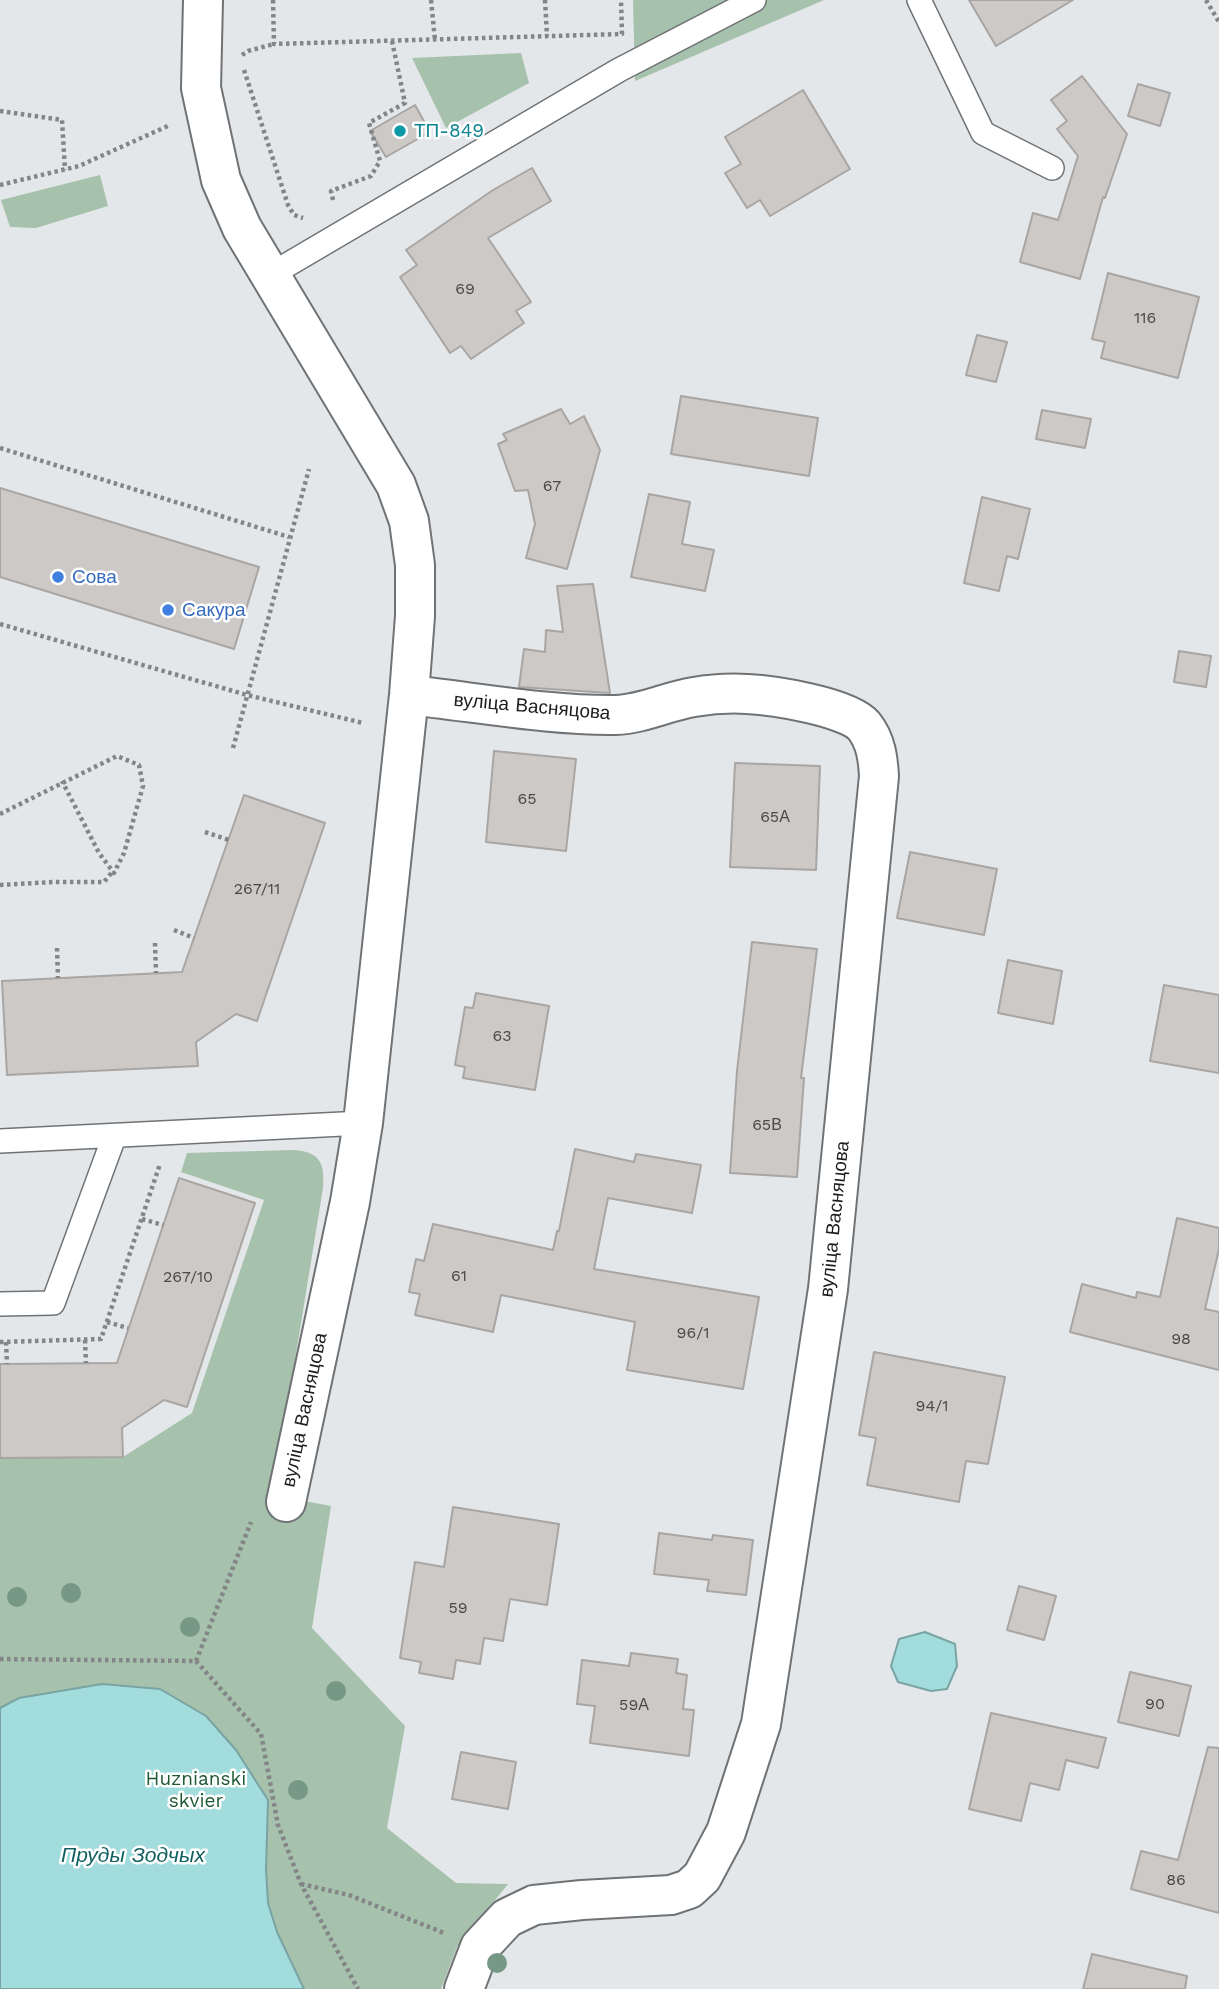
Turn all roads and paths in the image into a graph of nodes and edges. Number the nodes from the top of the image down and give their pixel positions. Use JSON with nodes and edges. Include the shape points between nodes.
{"nodes":[{"id":1,"x":203,"y":0,"type":"edge"},
{"id":2,"x":273,"y":0,"type":"edge"},
{"id":3,"x":431,"y":0,"type":"edge"},
{"id":4,"x":545,"y":0,"type":"edge"},
{"id":5,"x":621,"y":0,"type":"edge"},
{"id":6,"x":754,"y":0,"type":"edge"},
{"id":7,"x":919,"y":0,"type":"edge"},
{"id":8,"x":1206,"y":0,"type":"edge"},
{"id":9,"x":1219,"y":22,"type":"edge"},
{"id":10,"x":547,"y":36,"type":"junction"},
{"id":11,"x":435,"y":40,"type":"junction"},
{"id":12,"x":392,"y":41,"type":"junction"},
{"id":13,"x":274,"y":44,"type":"junction"},
{"id":14,"x":0,"y":111,"type":"edge"},
{"id":15,"x":172,"y":124,"type":"dead end"},
{"id":16,"x":1052,"y":168,"type":"dead end"},
{"id":17,"x":65,"y":170,"type":"junction"},
{"id":18,"x":0,"y":185,"type":"edge"},
{"id":19,"x":334,"y":201,"type":"dead end"},
{"id":20,"x":312,"y":220,"type":"dead end"},
{"id":21,"x":270,"y":275,"type":"junction"},
{"id":22,"x":0,"y":448,"type":"edge"},
{"id":23,"x":309,"y":469,"type":"dead end"},
{"id":24,"x":289,"y":537,"type":"junction"},
{"id":25,"x":0,"y":624,"type":"edge"},
{"id":26,"x":247,"y":695,"type":"junction"},
{"id":27,"x":409,"y":695,"type":"junction"},
{"id":28,"x":363,"y":723,"type":"dead end"},
{"id":29,"x":233,"y":748,"type":"dead end"},
{"id":30,"x":62,"y":781,"type":"junction"},
{"id":31,"x":0,"y":814,"type":"edge"},
{"id":32,"x":205,"y":832,"type":"dead end"},
{"id":33,"x":229,"y":840,"type":"dead end"},
{"id":34,"x":113,"y":871,"type":"junction"},
{"id":35,"x":0,"y":885,"type":"edge"},
{"id":36,"x":174,"y":930,"type":"dead end"},
{"id":37,"x":194,"y":938,"type":"dead end"},
{"id":38,"x":155,"y":943,"type":"dead end"},
{"id":39,"x":58,"y":948,"type":"dead end"},
{"id":40,"x":156,"y":973,"type":"dead end"},
{"id":41,"x":58,"y":978,"type":"dead end"},
{"id":42,"x":363,"y":1123,"type":"junction"},
{"id":43,"x":171,"y":1132,"type":"junction"},
{"id":44,"x":114,"y":1137,"type":"junction"},
{"id":45,"x":0,"y":1141,"type":"edge"},
{"id":46,"x":142,"y":1219,"type":"junction"},
{"id":47,"x":163,"y":1225,"type":"dead end"},
{"id":48,"x":0,"y":1304,"type":"edge"},
{"id":49,"x":107,"y":1322,"type":"junction"},
{"id":50,"x":128,"y":1328,"type":"dead end"},
{"id":51,"x":85,"y":1340,"type":"junction"},
{"id":52,"x":3,"y":1342,"type":"edge"},
{"id":53,"x":86,"y":1363,"type":"dead end"},
{"id":54,"x":7,"y":1364,"type":"dead end"},
{"id":55,"x":286,"y":1502,"type":"dead end"},
{"id":56,"x":249,"y":1531,"type":"dead end"},
{"id":57,"x":0,"y":1659,"type":"edge"},
{"id":58,"x":196,"y":1661,"type":"junction"},
{"id":59,"x":301,"y":1884,"type":"junction"},
{"id":60,"x":480,"y":1947,"type":"junction"},
{"id":61,"x":358,"y":1989,"type":"edge"},
{"id":62,"x":464,"y":1989,"type":"edge"}],
"edges":[{"from":1,"to":21,"type":"street","name":"вуліца Васняцова","via":[[201,88],[221,180]]},
{"from":2,"to":13,"type":"path"},
{"from":3,"to":11,"type":"path"},
{"from":4,"to":10,"type":"path"},
{"from":5,"to":10,"type":"path","via":[[622,34]]},
{"from":6,"to":21,"type":"lane","via":[[619,70]]},
{"from":7,"to":16,"type":"lane","via":[[983,133]]},
{"from":8,"to":9,"type":"path"},
{"from":10,"to":11,"type":"path"},
{"from":11,"to":12,"type":"path"},
{"from":12,"to":13,"type":"path"},
{"from":12,"to":19,"type":"path","via":[[405,103],[369,123],[380,161],[371,176],[331,191]]},
{"from":13,"to":20,"type":"path","via":[[248,51],[240,60],[288,205],[294,215]]},
{"from":14,"to":17,"type":"path","via":[[62,120]]},
{"from":15,"to":17,"type":"path"},
{"from":17,"to":18,"type":"path"},
{"from":21,"to":27,"type":"street","name":"вуліца Васняцова","via":[[374,445],[409,521],[415,565]]},
{"from":22,"to":24,"type":"path"},
{"from":23,"to":24,"type":"path"},
{"from":24,"to":26,"type":"path"},
{"from":25,"to":26,"type":"path"},
{"from":26,"to":28,"type":"path"},
{"from":26,"to":29,"type":"path"},
{"from":27,"to":42,"type":"street","name":"вуліца Васняцова"},
{"from":27,"to":60,"type":"street","name":"вуліца Васняцова","via":[[607,714],[721,694],[809,703],[840,711],[863,725],[877,751],[879,776],[828,1289],[761,1724],[726,1832],[702,1877],[689,1889],[671,1895],[534,1905],[507,1919]]},
{"from":30,"to":31,"type":"path"},
{"from":30,"to":34,"type":"path"},
{"from":30,"to":34,"type":"path","via":[[117,756],[139,765],[144,786],[124,853]]},
{"from":32,"to":33,"type":"path"},
{"from":34,"to":35,"type":"path","via":[[104,882]]},
{"from":36,"to":37,"type":"path"},
{"from":38,"to":40,"type":"path"},
{"from":39,"to":41,"type":"path"},
{"from":42,"to":43,"type":"lane"},
{"from":42,"to":55,"type":"street","name":"вуліца Васняцова"},
{"from":43,"to":44,"type":"lane"},
{"from":43,"to":46,"type":"path"},
{"from":44,"to":45,"type":"lane"},
{"from":44,"to":48,"type":"lane","via":[[53,1303]]},
{"from":46,"to":47,"type":"path"},
{"from":46,"to":49,"type":"path"},
{"from":49,"to":50,"type":"path"},
{"from":49,"to":51,"type":"path","via":[[102,1339]]},
{"from":51,"to":52,"type":"path"},
{"from":51,"to":53,"type":"path"},
{"from":52,"to":54,"type":"path"},
{"from":56,"to":58,"type":"path"},
{"from":57,"to":58,"type":"path"},
{"from":58,"to":59,"type":"path","via":[[261,1734],[278,1825]]},
{"from":59,"to":60,"type":"path","via":[[349,1895]]},
{"from":59,"to":61,"type":"path"},
{"from":60,"to":62,"type":"street","name":"вуліца Васняцова"}]}
